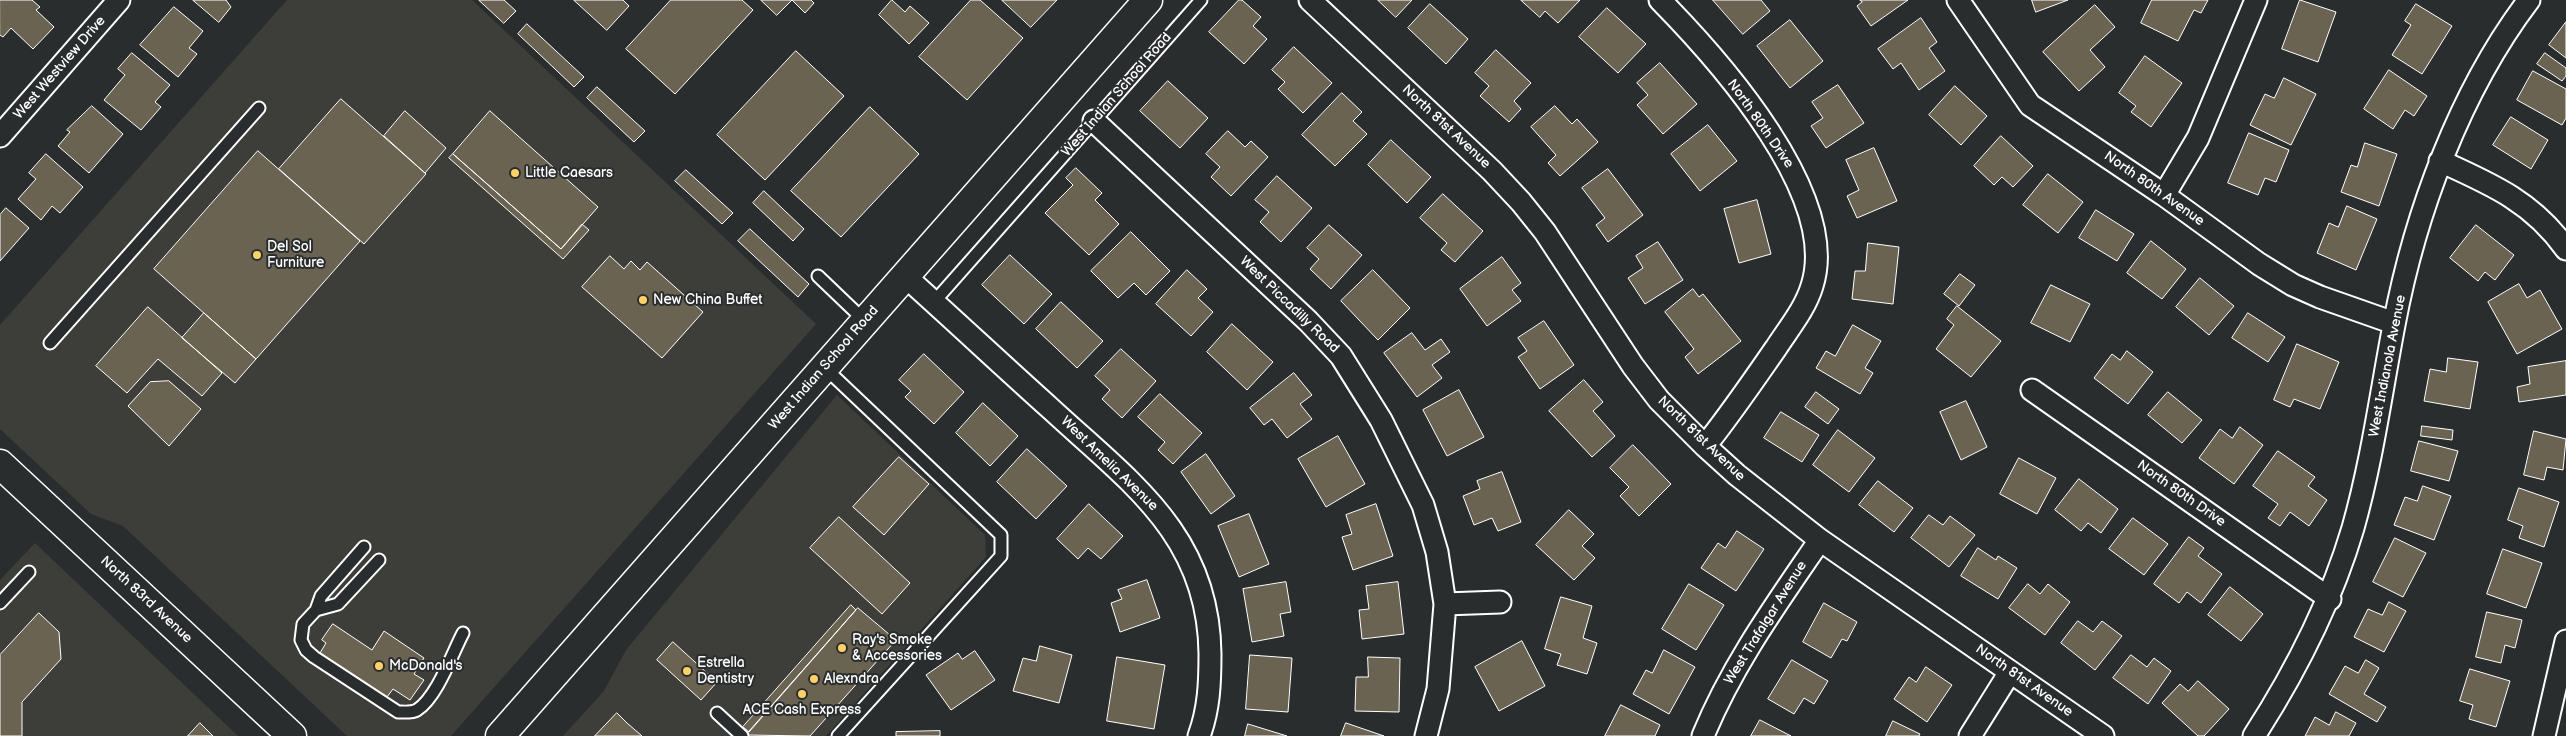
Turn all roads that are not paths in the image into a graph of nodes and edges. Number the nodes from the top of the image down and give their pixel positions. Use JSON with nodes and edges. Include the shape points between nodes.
{"nodes":[{"id":1,"x":1148,"y":0,"type":"edge"},
{"id":2,"x":1200,"y":0,"type":"edge"},
{"id":3,"x":1310,"y":0,"type":"edge"},
{"id":4,"x":1660,"y":0,"type":"edge"},
{"id":5,"x":1958,"y":0,"type":"edge"},
{"id":6,"x":2256,"y":0,"type":"edge"},
{"id":7,"x":2529,"y":0,"type":"edge"},
{"id":8,"x":111,"y":3,"type":"edge"},
{"id":9,"x":260,"y":108,"type":"dead end"},
{"id":10,"x":1094,"y":121,"type":"junction"},
{"id":11,"x":0,"y":136,"type":"edge"},
{"id":12,"x":2440,"y":161,"type":"junction"},
{"id":13,"x":2164,"y":195,"type":"junction"},
{"id":14,"x":2566,"y":248,"type":"edge"},
{"id":15,"x":818,"y":276,"type":"dead end"},
{"id":16,"x":905,"y":276,"type":"junction"},
{"id":17,"x":934,"y":302,"type":"junction"},
{"id":18,"x":865,"y":321,"type":"junction"},
{"id":19,"x":2394,"y":323,"type":"junction"},
{"id":20,"x":50,"y":343,"type":"dead end"},
{"id":21,"x":824,"y":368,"type":"junction"},
{"id":22,"x":2032,"y":390,"type":"dead end"},
{"id":23,"x":1705,"y":446,"type":"junction"},
{"id":24,"x":0,"y":464,"type":"edge"},
{"id":25,"x":1820,"y":540,"type":"junction"},
{"id":26,"x":364,"y":547,"type":"dead end"},
{"id":27,"x":379,"y":560,"type":"dead end"},
{"id":28,"x":29,"y":572,"type":"dead end"},
{"id":29,"x":2330,"y":598,"type":"junction"},
{"id":30,"x":1500,"y":602,"type":"dead end"},
{"id":31,"x":0,"y":603,"type":"edge"},
{"id":32,"x":1445,"y":604,"type":"junction"},
{"id":33,"x":316,"y":610,"type":"junction"},
{"id":34,"x":464,"y":633,"type":"dead end"},
{"id":35,"x":2566,"y":641,"type":"edge"},
{"id":36,"x":2010,"y":672,"type":"junction"},
{"id":37,"x":717,"y":713,"type":"dead end"},
{"id":38,"x":292,"y":736,"type":"edge"},
{"id":39,"x":500,"y":736,"type":"edge"},
{"id":40,"x":742,"y":736,"type":"edge"},
{"id":41,"x":838,"y":736,"type":"edge"},
{"id":42,"x":1199,"y":736,"type":"edge"},
{"id":43,"x":1426,"y":736,"type":"edge"},
{"id":44,"x":1703,"y":736,"type":"edge"},
{"id":45,"x":1970,"y":736,"type":"edge"},
{"id":46,"x":2104,"y":736,"type":"edge"},
{"id":47,"x":2254,"y":736,"type":"edge"},
{"id":48,"x":2544,"y":736,"type":"edge"}],
"edges":[{"from":1,"to":16,"type":"main road","name":"West Indian School Road"},
{"from":2,"to":10,"type":"lane","name":"West Indian School Road"},
{"from":3,"to":23,"type":"street","name":"North 81st Avenue","via":[[1492,170],[1521,202],[1545,232],[1633,366],[1659,400]]},
{"from":4,"to":23,"type":"street","name":"North 80th Drive","via":[[1743,97],[1792,167],[1813,222],[1816,255],[1813,285],[1803,309]]},
{"from":5,"to":13,"type":"street","name":"North 80th Avenue","via":[[2030,105]]},
{"from":6,"to":13,"type":"street","via":[[2198,138]]},
{"from":7,"to":12,"type":"street","name":"West Indianola Avenue","via":[[2483,70]]},
{"from":8,"to":11,"type":"street","name":"West Westview Drive"},
{"from":9,"to":20,"type":"lane"},
{"from":10,"to":17,"type":"lane","name":"West Indian School Road"},
{"from":10,"to":32,"type":"street","name":"West Piccadilly Road","via":[[1308,321],[1341,356],[1381,420],[1422,505],[1437,552]]},
{"from":12,"to":14,"type":"street","via":[[2516,198],[2551,228]]},
{"from":12,"to":19,"type":"street","name":"West Indianola Avenue","via":[[2418,229]]},
{"from":13,"to":19,"type":"street","name":"North 80th Avenue","via":[[2293,285]]},
{"from":15,"to":18,"type":"lane"},
{"from":16,"to":17,"type":"street","name":"West Amelia Avenue"},
{"from":16,"to":18,"type":"main road","name":"West Indian School Road"},
{"from":17,"to":42,"type":"street","name":"West Amelia Avenue","via":[[1133,484],[1153,504],[1180,542],[1200,582],[1210,637],[1207,714]]},
{"from":18,"to":21,"type":"main road","name":"West Indian School Road"},
{"from":19,"to":29,"type":"street","name":"West Indianola Avenue","via":[[2371,458]]},
{"from":21,"to":39,"type":"main road","name":"West Indian School Road"},
{"from":21,"to":41,"type":"lane","via":[[1001,535],[1001,556]]},
{"from":22,"to":29,"type":"street","name":"North 80th Drive"},
{"from":23,"to":25,"type":"street","name":"North 81st Avenue"},
{"from":24,"to":38,"type":"main road","name":"North 83rd Avenue"},
{"from":25,"to":36,"type":"street","name":"North 81st Avenue"},
{"from":25,"to":44,"type":"street","name":"West Trafalgar Avenue","via":[[1732,674]]},
{"from":26,"to":33,"type":"lane","via":[[321,596]]},
{"from":27,"to":33,"type":"lane","via":[[338,604]]},
{"from":28,"to":31,"type":"lane"},
{"from":29,"to":47,"type":"street","name":"West Indianola Avenue","via":[[2278,699]]},
{"from":30,"to":32,"type":"street"},
{"from":32,"to":43,"type":"street","name":"West Piccadilly Road","via":[[1438,689]]},
{"from":33,"to":34,"type":"lane","via":[[303,624],[302,640],[306,650],[398,712],[416,710],[424,703]]},
{"from":35,"to":48,"type":"street"},
{"from":36,"to":45,"type":"street"},
{"from":36,"to":46,"type":"street","name":"North 81st Avenue"},
{"from":37,"to":40,"type":"lane"}]}
